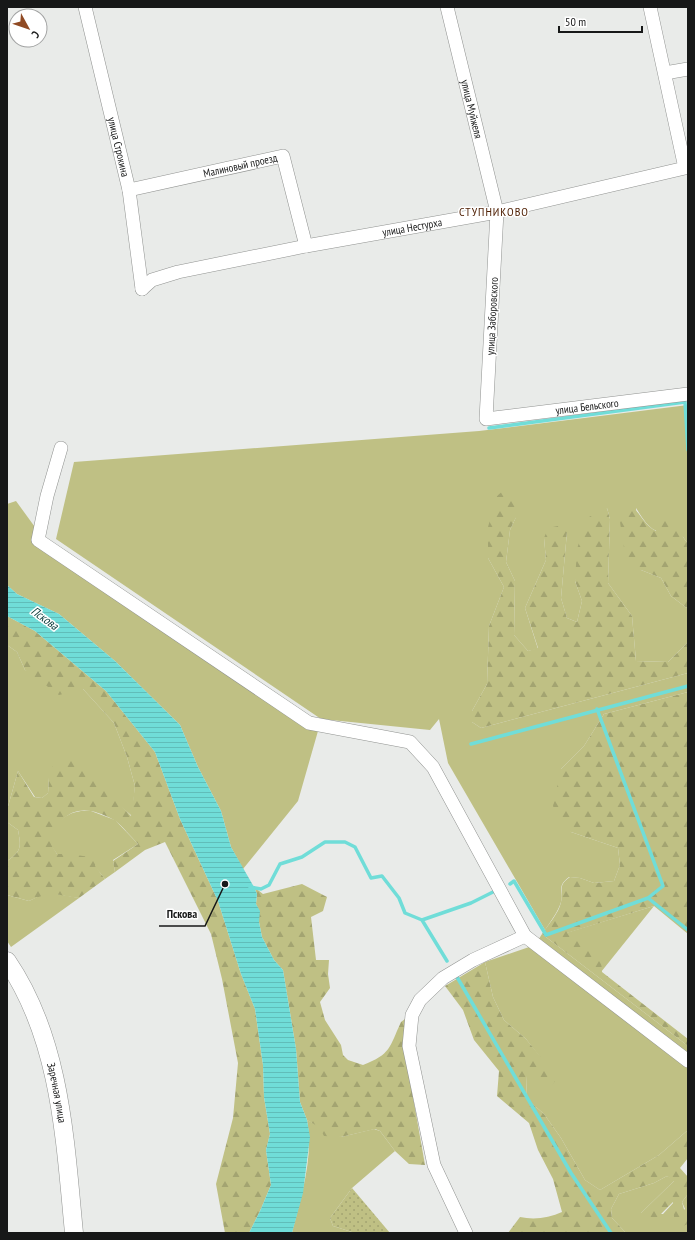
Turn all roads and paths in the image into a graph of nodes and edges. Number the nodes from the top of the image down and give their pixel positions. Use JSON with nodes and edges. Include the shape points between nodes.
{"nodes":[{"id":1,"x":85,"y":7,"type":"edge"},
{"id":2,"x":447,"y":7,"type":"edge"},
{"id":3,"x":650,"y":7,"type":"edge"},
{"id":4,"x":688,"y":69,"type":"edge"},
{"id":5,"x":665,"y":73,"type":"junction"},
{"id":6,"x":129,"y":190,"type":"junction"},
{"id":7,"x":497,"y":212,"type":"junction"},
{"id":8,"x":306,"y":246,"type":"junction"},
{"id":9,"x":142,"y":289,"type":"joint"},
{"id":10,"x":688,"y":394,"type":"edge"},
{"id":11,"x":486,"y":419,"type":"joint"},
{"id":12,"x":61,"y":448,"type":"dead end"},
{"id":13,"x":526,"y":936,"type":"junction"},
{"id":14,"x":7,"y":961,"type":"edge"},
{"id":15,"x":688,"y":1061,"type":"edge"},
{"id":16,"x":74,"y":1233,"type":"edge"},
{"id":17,"x":466,"y":1233,"type":"edge"}],
"edges":[{"from":1,"to":6,"type":"street","name":"улица Строкина"},
{"from":2,"to":7,"type":"street","name":"улица Муйжеля"},
{"from":3,"to":5,"type":"street"},
{"from":4,"to":5,"type":"street"},
{"from":5,"to":7,"type":"street","name":"улица Нестурха","via":[[685,168]]},
{"from":6,"to":8,"type":"street","name":"Малиновый проезд","via":[[283,156]]},
{"from":6,"to":9,"type":"street","name":"улица Строкина"},
{"from":7,"to":8,"type":"street","name":"улица Нестурха"},
{"from":7,"to":11,"type":"street","name":"улица Заборовского"},
{"from":8,"to":9,"type":"street","name":"улица Нестурха","via":[[178,272],[152,280]]},
{"from":10,"to":11,"type":"street","name":"улица Бельского"},
{"from":12,"to":13,"type":"street","via":[[38,540],[309,723],[410,742],[433,766]]},
{"from":13,"to":15,"type":"street"},
{"from":13,"to":17,"type":"street","via":[[473,960],[443,978],[420,1000],[412,1015],[409,1046],[434,1165]]},
{"from":14,"to":16,"type":"street","name":"Заречная улица","via":[[26,996],[50,1058],[64,1132]]}]}
